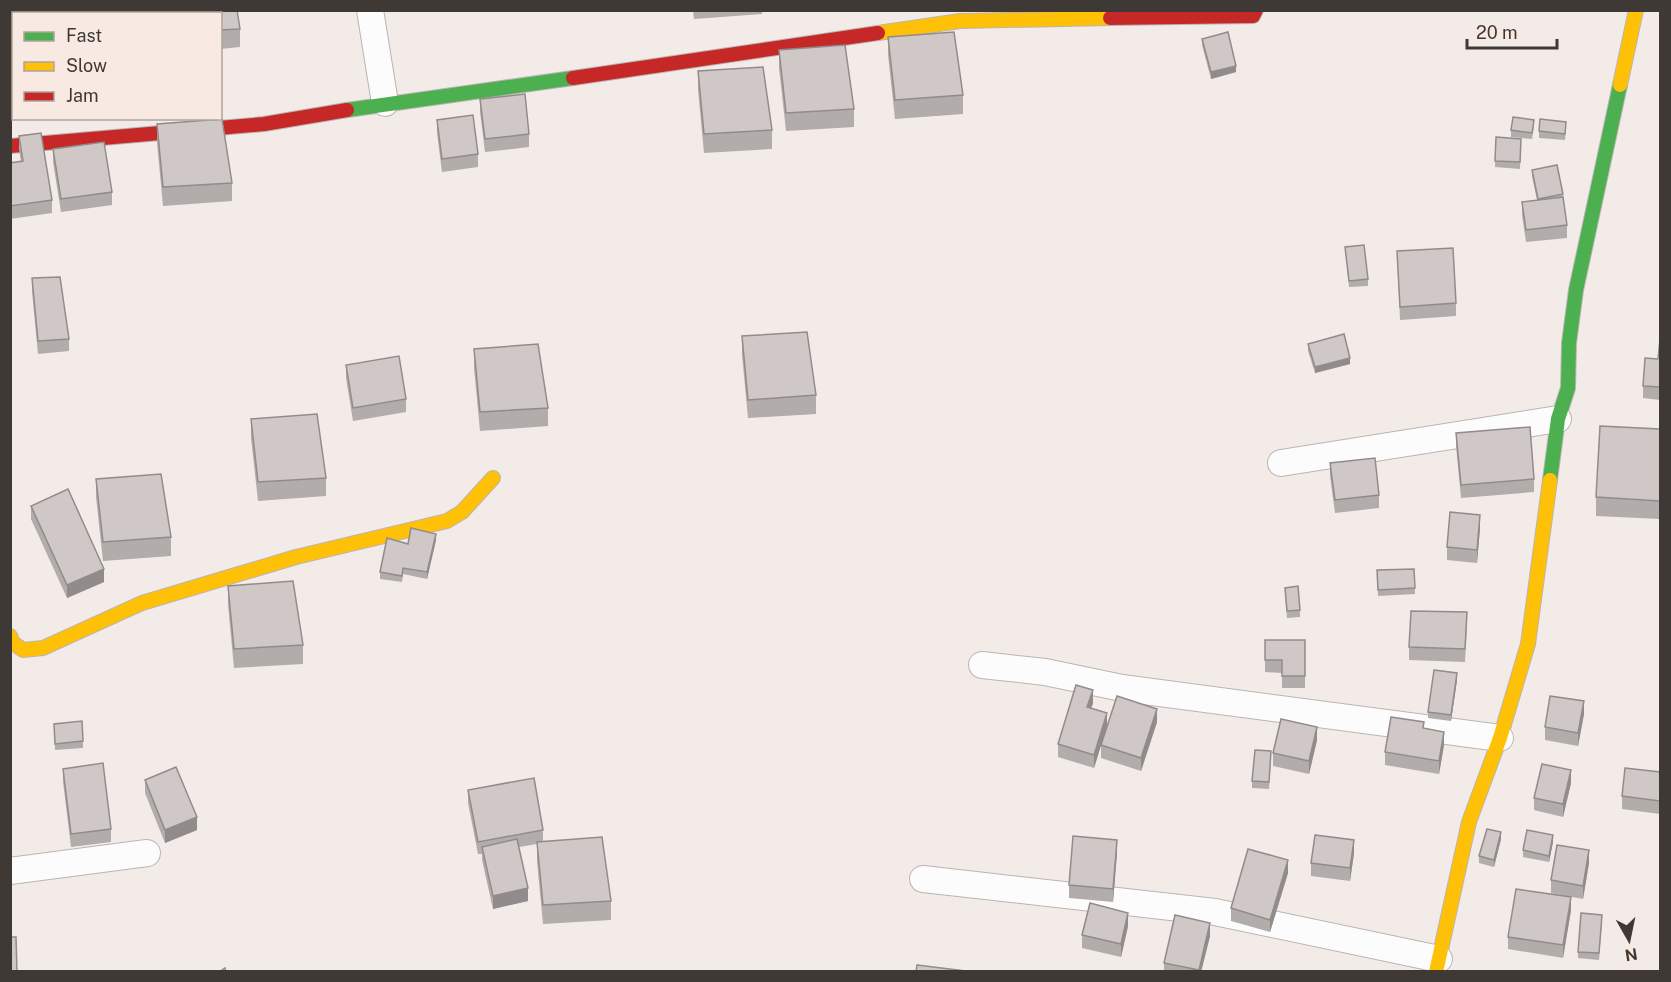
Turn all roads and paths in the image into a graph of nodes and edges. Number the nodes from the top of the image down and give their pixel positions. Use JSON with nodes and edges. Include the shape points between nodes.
{"nodes":[{"id":1,"x":370,"y":10,"type":"edge"},
{"id":2,"x":1256,"y":10,"type":"edge"},
{"id":3,"x":1636,"y":10,"type":"edge"},
{"id":4,"x":385,"y":103,"type":"junction"},
{"id":5,"x":10,"y":146,"type":"edge"},
{"id":6,"x":1558,"y":419,"type":"junction"},
{"id":7,"x":1281,"y":463,"type":"dead end"},
{"id":8,"x":493,"y":478,"type":"dead end"},
{"id":9,"x":10,"y":636,"type":"edge"},
{"id":10,"x":982,"y":665,"type":"dead end"},
{"id":11,"x":1500,"y":738,"type":"junction"},
{"id":12,"x":147,"y":854,"type":"dead end"},
{"id":13,"x":10,"y":871,"type":"edge"},
{"id":14,"x":923,"y":879,"type":"dead end"},
{"id":15,"x":1438,"y":965,"type":"edge"}],
"edges":[{"from":1,"to":4,"type":"street"},
{"from":2,"to":4,"type":"street","via":[[1252,16],[960,21]]},
{"from":3,"to":6,"type":"street","via":[[1576,290],[1568,388]]},
{"from":4,"to":5,"type":"street","via":[[264,124]]},
{"from":6,"to":7,"type":"street"},
{"from":6,"to":11,"type":"street","via":[[1528,644]]},
{"from":8,"to":9,"type":"street","via":[[462,512],[447,521],[296,557],[142,603],[43,648],[23,650]]},
{"from":10,"to":11,"type":"street","via":[[1045,672],[1122,688]]},
{"from":11,"to":15,"type":"street","via":[[1469,822]]},
{"from":12,"to":13,"type":"street"},
{"from":14,"to":15,"type":"street","via":[[1215,912]]}]}
